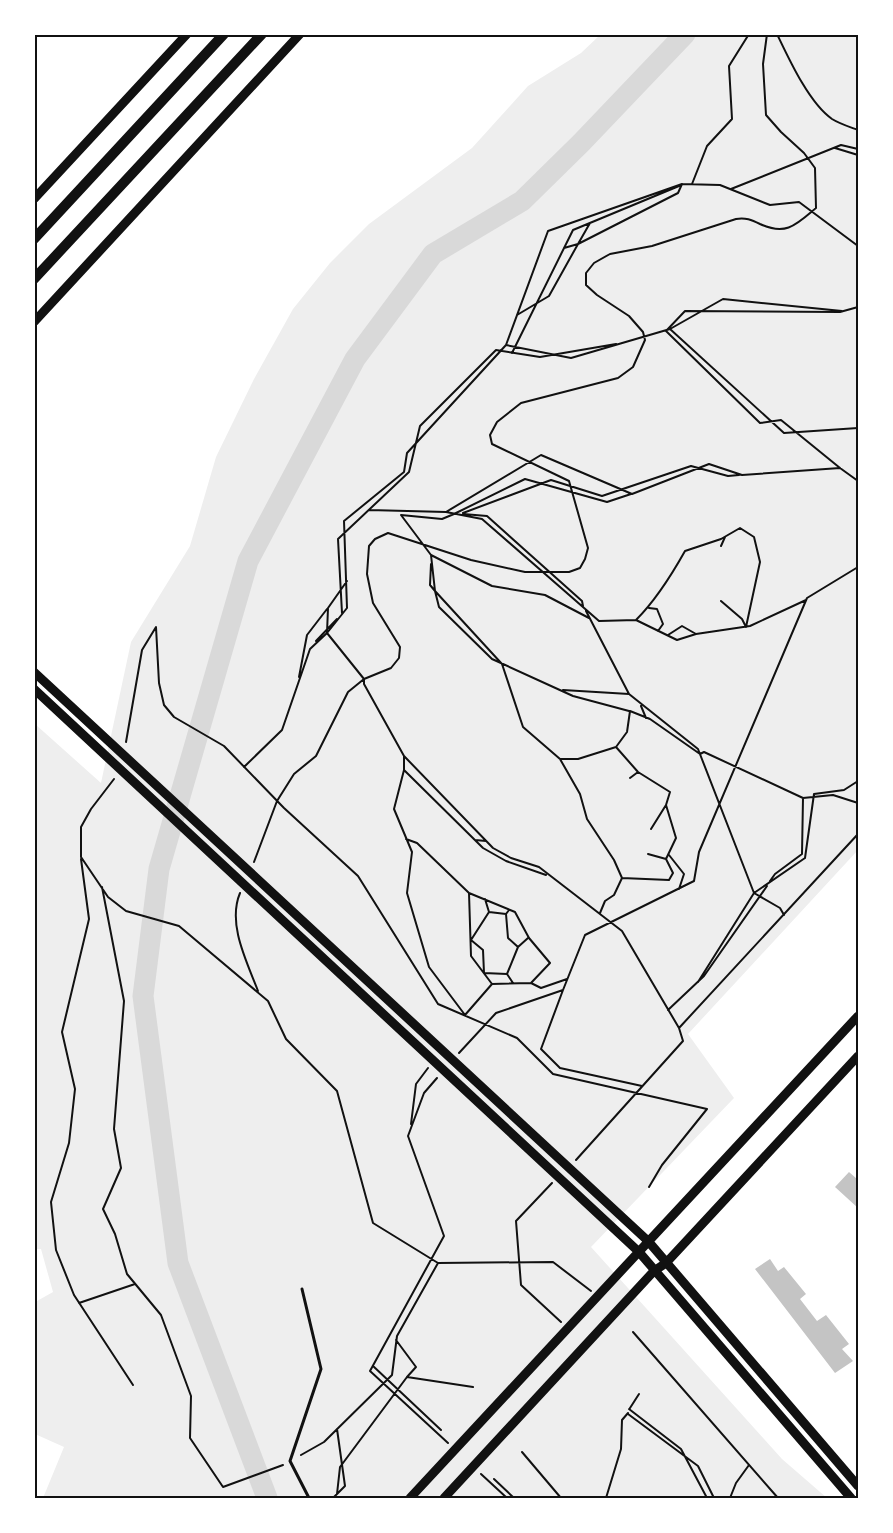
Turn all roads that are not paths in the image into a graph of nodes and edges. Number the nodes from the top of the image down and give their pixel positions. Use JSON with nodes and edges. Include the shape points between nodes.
{"nodes":[{"id":1,"x":187,"y":34,"type":"edge"},
{"id":2,"x":224,"y":34,"type":"edge"},
{"id":3,"x":262,"y":34,"type":"edge"},
{"id":4,"x":300,"y":34,"type":"edge"},
{"id":5,"x":34,"y":199,"type":"edge"},
{"id":6,"x":34,"y":239,"type":"edge"},
{"id":7,"x":34,"y":279,"type":"edge"},
{"id":8,"x":34,"y":322,"type":"edge"},
{"id":9,"x":34,"y":672,"type":"edge"},
{"id":10,"x":34,"y":689,"type":"edge"},
{"id":11,"x":858,"y":1016,"type":"edge"},
{"id":12,"x":858,"y":1056,"type":"edge"},
{"id":13,"x":648,"y":1241,"type":"junction"},
{"id":14,"x":639,"y":1252,"type":"junction"},
{"id":15,"x":666,"y":1263,"type":"junction"},
{"id":16,"x":654,"y":1271,"type":"junction"},
{"id":17,"x":302,"y":1289,"type":"dead end"},
{"id":18,"x":858,"y":1486,"type":"edge"},
{"id":19,"x":309,"y":1498,"type":"edge"},
{"id":20,"x":410,"y":1498,"type":"edge"},
{"id":21,"x":444,"y":1498,"type":"edge"},
{"id":22,"x":851,"y":1498,"type":"edge"}],
"edges":[{"from":1,"to":5,"type":"main road"},
{"from":2,"to":6,"type":"main road"},
{"from":3,"to":7,"type":"main road"},
{"from":4,"to":8,"type":"main road"},
{"from":9,"to":13,"type":"main road"},
{"from":10,"to":14,"type":"main road"},
{"from":11,"to":13,"type":"main road"},
{"from":12,"to":15,"type":"main road"},
{"from":13,"to":14,"type":"main road"},
{"from":13,"to":15,"type":"main road"},
{"from":14,"to":16,"type":"main road"},
{"from":14,"to":20,"type":"main road"},
{"from":15,"to":16,"type":"main road"},
{"from":15,"to":18,"type":"main road"},
{"from":16,"to":21,"type":"main road"},
{"from":16,"to":22,"type":"main road"},
{"from":17,"to":19,"type":"lane","via":[[321,1369],[290,1461]]}]}
